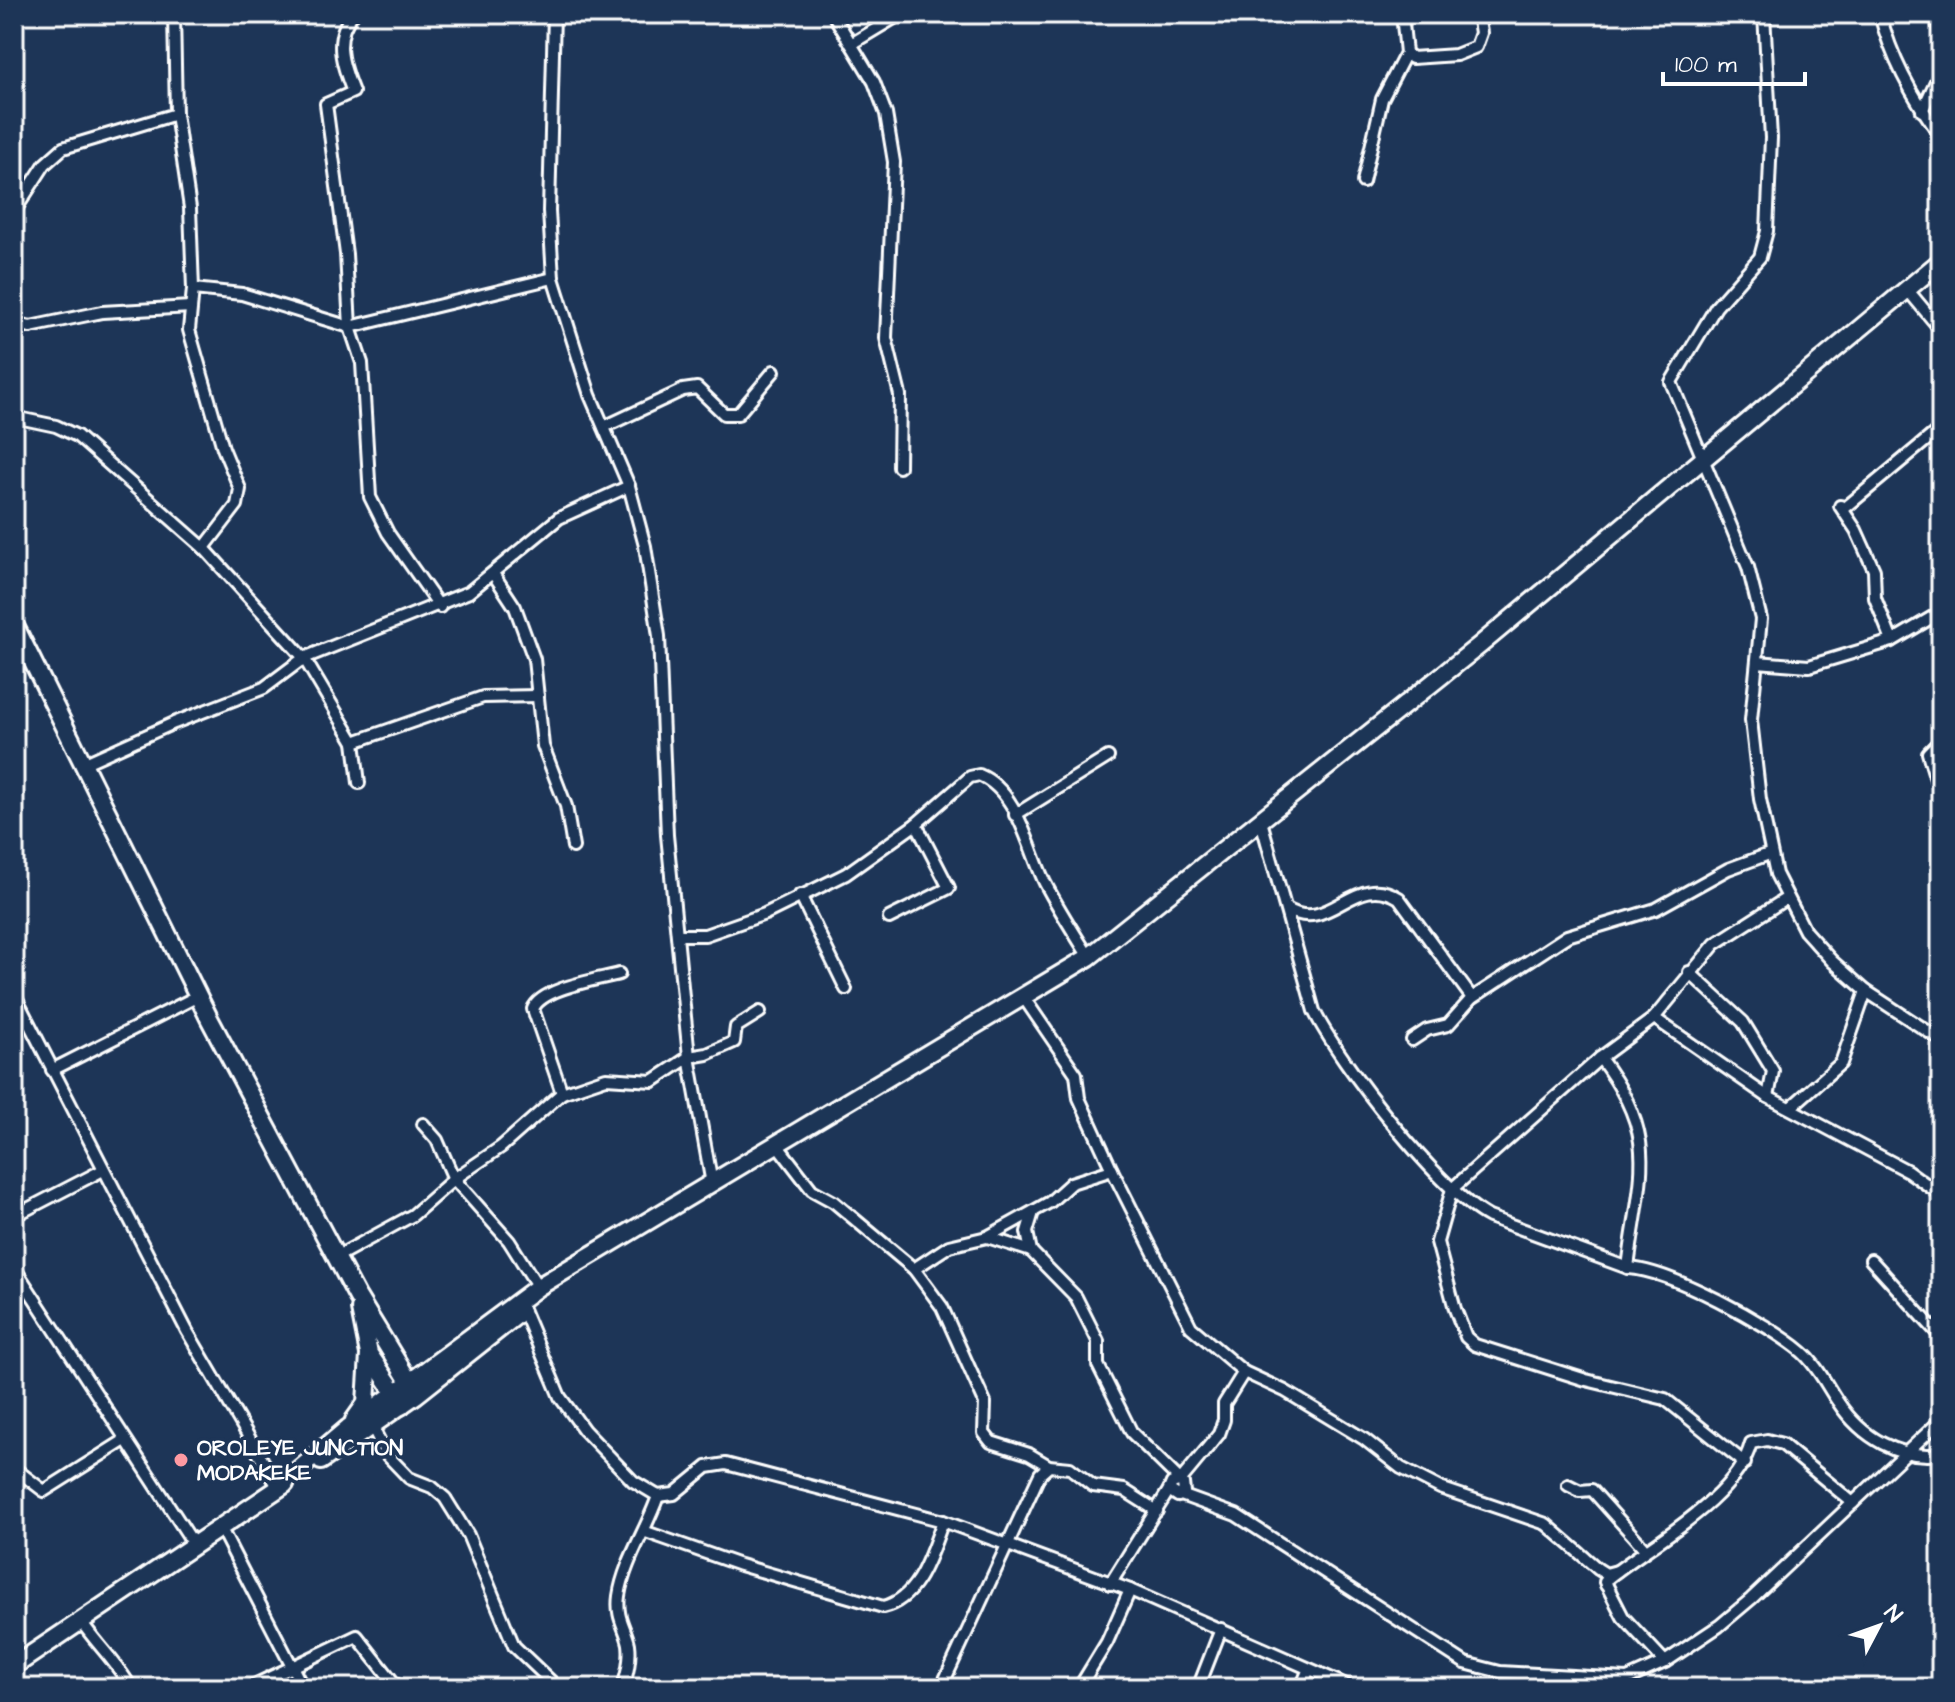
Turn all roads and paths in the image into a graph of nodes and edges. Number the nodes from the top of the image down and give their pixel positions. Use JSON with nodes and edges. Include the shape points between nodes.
{"nodes":[{"id":1,"x":174,"y":14,"type":"edge"},
{"id":2,"x":353,"y":14,"type":"edge"},
{"id":3,"x":554,"y":14,"type":"edge"},
{"id":4,"x":833,"y":14,"type":"edge"},
{"id":5,"x":901,"y":14,"type":"edge"},
{"id":6,"x":1402,"y":14,"type":"edge"},
{"id":7,"x":1478,"y":14,"type":"edge"},
{"id":8,"x":1764,"y":14,"type":"edge"},
{"id":9,"x":1880,"y":14,"type":"edge"},
{"id":10,"x":1936,"y":14,"type":"edge"},
{"id":11,"x":1941,"y":38,"type":"edge"},
{"id":12,"x":851,"y":44,"type":"junction"},
{"id":13,"x":1406,"y":53,"type":"junction"},
{"id":14,"x":1941,"y":71,"type":"edge"},
{"id":15,"x":1922,"y":111,"type":"junction"},
{"id":16,"x":176,"y":114,"type":"junction"},
{"id":17,"x":1941,"y":136,"type":"edge"},
{"id":18,"x":1363,"y":182,"type":"dead end"},
{"id":19,"x":14,"y":212,"type":"edge"},
{"id":20,"x":1941,"y":261,"type":"edge"},
{"id":21,"x":553,"y":278,"type":"junction"},
{"id":22,"x":1906,"y":288,"type":"junction"},
{"id":23,"x":193,"y":289,"type":"junction"},
{"id":24,"x":191,"y":307,"type":"junction"},
{"id":25,"x":23,"y":325,"type":"dead end"},
{"id":26,"x":350,"y":327,"type":"junction"},
{"id":27,"x":1941,"y":330,"type":"edge"},
{"id":28,"x":774,"y":371,"type":"dead end"},
{"id":29,"x":14,"y":417,"type":"edge"},
{"id":30,"x":604,"y":427,"type":"junction"},
{"id":31,"x":1941,"y":428,"type":"edge"},
{"id":32,"x":1705,"y":460,"type":"junction"},
{"id":33,"x":899,"y":467,"type":"dead end"},
{"id":34,"x":629,"y":486,"type":"junction"},
{"id":35,"x":204,"y":548,"type":"junction"},
{"id":36,"x":494,"y":575,"type":"junction"},
{"id":37,"x":440,"y":607,"type":"junction"},
{"id":38,"x":1941,"y":612,"type":"edge"},
{"id":39,"x":14,"y":624,"type":"edge"},
{"id":40,"x":1892,"y":641,"type":"junction"},
{"id":41,"x":304,"y":658,"type":"junction"},
{"id":42,"x":1757,"y":662,"type":"junction"},
{"id":43,"x":538,"y":696,"type":"junction"},
{"id":44,"x":1941,"y":740,"type":"edge"},
{"id":45,"x":354,"y":742,"type":"junction"},
{"id":46,"x":1108,"y":757,"type":"dead end"},
{"id":47,"x":83,"y":764,"type":"junction"},
{"id":48,"x":359,"y":783,"type":"dead end"},
{"id":49,"x":1941,"y":796,"type":"edge"},
{"id":50,"x":1015,"y":815,"type":"junction"},
{"id":51,"x":1261,"y":821,"type":"junction"},
{"id":52,"x":916,"y":824,"type":"junction"},
{"id":53,"x":573,"y":847,"type":"dead end"},
{"id":54,"x":1769,"y":854,"type":"junction"},
{"id":55,"x":800,"y":895,"type":"junction"},
{"id":56,"x":1787,"y":898,"type":"junction"},
{"id":57,"x":1287,"y":909,"type":"junction"},
{"id":58,"x":889,"y":918,"type":"dead end"},
{"id":59,"x":678,"y":935,"type":"junction"},
{"id":60,"x":1089,"y":957,"type":"junction"},
{"id":61,"x":1689,"y":972,"type":"junction"},
{"id":62,"x":619,"y":974,"type":"dead end"},
{"id":63,"x":846,"y":989,"type":"dead end"},
{"id":64,"x":1866,"y":991,"type":"junction"},
{"id":65,"x":14,"y":994,"type":"edge"},
{"id":66,"x":1022,"y":995,"type":"junction"},
{"id":67,"x":198,"y":996,"type":"junction"},
{"id":68,"x":1472,"y":998,"type":"junction"},
{"id":69,"x":760,"y":1012,"type":"dead end"},
{"id":70,"x":1654,"y":1018,"type":"junction"},
{"id":71,"x":25,"y":1019,"type":"junction"},
{"id":72,"x":14,"y":1025,"type":"edge"},
{"id":73,"x":1412,"y":1040,"type":"dead end"},
{"id":74,"x":1941,"y":1040,"type":"edge"},
{"id":75,"x":689,"y":1057,"type":"junction"},
{"id":76,"x":1600,"y":1058,"type":"junction"},
{"id":77,"x":52,"y":1070,"type":"junction"},
{"id":78,"x":562,"y":1093,"type":"junction"},
{"id":79,"x":1768,"y":1097,"type":"junction"},
{"id":80,"x":1790,"y":1108,"type":"junction"},
{"id":81,"x":423,"y":1124,"type":"dead end"},
{"id":82,"x":778,"y":1146,"type":"junction"},
{"id":83,"x":103,"y":1170,"type":"junction"},
{"id":84,"x":1112,"y":1170,"type":"junction"},
{"id":85,"x":454,"y":1179,"type":"junction"},
{"id":86,"x":712,"y":1184,"type":"junction"},
{"id":87,"x":1452,"y":1189,"type":"junction"},
{"id":88,"x":1941,"y":1195,"type":"edge"},
{"id":89,"x":1033,"y":1212,"type":"junction"},
{"id":90,"x":14,"y":1216,"type":"edge"},
{"id":91,"x":987,"y":1237,"type":"junction"},
{"id":92,"x":1031,"y":1251,"type":"junction"},
{"id":93,"x":336,"y":1257,"type":"junction"},
{"id":94,"x":1871,"y":1260,"type":"dead end"},
{"id":95,"x":578,"y":1266,"type":"junction"},
{"id":96,"x":14,"y":1267,"type":"edge"},
{"id":97,"x":1628,"y":1268,"type":"junction"},
{"id":98,"x":914,"y":1269,"type":"junction"},
{"id":99,"x":538,"y":1287,"type":"junction"},
{"id":100,"x":357,"y":1296,"type":"junction"},
{"id":101,"x":523,"y":1309,"type":"junction"},
{"id":102,"x":1941,"y":1338,"type":"edge"},
{"id":103,"x":457,"y":1350,"type":"junction"},
{"id":104,"x":369,"y":1354,"type":"junction"},
{"id":105,"x":396,"y":1359,"type":"junction"},
{"id":106,"x":1244,"y":1372,"type":"junction"},
{"id":107,"x":406,"y":1395,"type":"junction"},
{"id":108,"x":1941,"y":1420,"type":"edge"},
{"id":109,"x":372,"y":1426,"type":"junction"},
{"id":110,"x":348,"y":1428,"type":"junction"},
{"id":111,"x":125,"y":1440,"type":"junction"},
{"id":112,"x":1905,"y":1454,"type":"junction"},
{"id":113,"x":1941,"y":1454,"type":"edge"},
{"id":114,"x":1745,"y":1463,"type":"junction"},
{"id":115,"x":1049,"y":1466,"type":"junction"},
{"id":116,"x":14,"y":1468,"type":"edge"},
{"id":117,"x":1568,"y":1485,"type":"dead end"},
{"id":118,"x":278,"y":1487,"type":"junction"},
{"id":119,"x":1177,"y":1488,"type":"junction"},
{"id":120,"x":658,"y":1496,"type":"junction"},
{"id":121,"x":1853,"y":1503,"type":"junction"},
{"id":122,"x":1157,"y":1511,"type":"junction"},
{"id":123,"x":943,"y":1521,"type":"junction"},
{"id":124,"x":220,"y":1527,"type":"junction"},
{"id":125,"x":646,"y":1532,"type":"junction"},
{"id":126,"x":195,"y":1546,"type":"junction"},
{"id":127,"x":1004,"y":1546,"type":"junction"},
{"id":128,"x":1645,"y":1549,"type":"junction"},
{"id":129,"x":1598,"y":1569,"type":"junction"},
{"id":130,"x":1617,"y":1571,"type":"junction"},
{"id":131,"x":1110,"y":1584,"type":"junction"},
{"id":132,"x":1606,"y":1585,"type":"junction"},
{"id":133,"x":1130,"y":1590,"type":"junction"},
{"id":134,"x":81,"y":1621,"type":"junction"},
{"id":135,"x":1221,"y":1629,"type":"junction"},
{"id":136,"x":1665,"y":1662,"type":"junction"},
{"id":137,"x":14,"y":1666,"type":"edge"},
{"id":138,"x":291,"y":1666,"type":"junction"},
{"id":139,"x":1308,"y":1671,"type":"junction"},
{"id":140,"x":1941,"y":1679,"type":"edge"},
{"id":141,"x":131,"y":1688,"type":"edge"},
{"id":142,"x":248,"y":1688,"type":"edge"},
{"id":143,"x":303,"y":1688,"type":"edge"},
{"id":144,"x":398,"y":1688,"type":"edge"},
{"id":145,"x":558,"y":1688,"type":"edge"},
{"id":146,"x":623,"y":1688,"type":"edge"},
{"id":147,"x":941,"y":1688,"type":"edge"},
{"id":148,"x":1079,"y":1688,"type":"edge"},
{"id":149,"x":1198,"y":1688,"type":"edge"},
{"id":150,"x":1301,"y":1688,"type":"edge"},
{"id":151,"x":1353,"y":1688,"type":"edge"},
{"id":152,"x":1935,"y":1688,"type":"edge"}],
"edges":[{"from":1,"to":16,"type":"street"},
{"from":2,"to":26,"type":"street","via":[[345,24],[340,60],[353,92],[326,104]]},
{"from":3,"to":21,"type":"street","via":[[549,211]]},
{"from":4,"to":12,"type":"street"},
{"from":5,"to":12,"type":"street"},
{"from":6,"to":13,"type":"street"},
{"from":7,"to":13,"type":"street","via":[[1481,33],[1476,47],[1456,55],[1412,58]]},
{"from":8,"to":32,"type":"street","via":[[1771,138],[1767,231],[1760,257],[1716,307],[1671,382]]},
{"from":9,"to":15,"type":"street","via":[[1887,43]]},
{"from":10,"to":11,"type":"street"},
{"from":12,"to":33,"type":"street","via":[[886,114],[894,162],[886,338],[900,395]]},
{"from":13,"to":18,"type":"street","via":[[1382,99]]},
{"from":14,"to":15,"type":"street"},
{"from":15,"to":17,"type":"street"},
{"from":16,"to":19,"type":"street","via":[[63,148],[45,164]]},
{"from":16,"to":23,"type":"street","via":[[190,208]]},
{"from":20,"to":22,"type":"main road"},
{"from":21,"to":26,"type":"street"},
{"from":21,"to":30,"type":"street"},
{"from":22,"to":27,"type":"street"},
{"from":22,"to":32,"type":"main road"},
{"from":23,"to":24,"type":"street"},
{"from":23,"to":26,"type":"street","via":[[242,294]]},
{"from":24,"to":25,"type":"street","via":[[102,312]]},
{"from":24,"to":35,"type":"street","via":[[189,330],[240,489],[237,505]]},
{"from":26,"to":37,"type":"street","via":[[362,363],[370,497],[388,533]]},
{"from":28,"to":30,"type":"street","via":[[738,414],[724,414],[697,388]]},
{"from":29,"to":35,"type":"street","via":[[77,436]]},
{"from":30,"to":34,"type":"street"},
{"from":31,"to":40,"type":"street","via":[[1888,475],[1845,508],[1840,506],[1874,570],[1875,598]]},
{"from":32,"to":42,"type":"street","via":[[1748,567],[1761,619]]},
{"from":32,"to":51,"type":"main road"},
{"from":34,"to":36,"type":"street","via":[[559,518]]},
{"from":34,"to":59,"type":"street","via":[[659,636],[667,835]]},
{"from":35,"to":41,"type":"street"},
{"from":36,"to":37,"type":"street"},
{"from":36,"to":43,"type":"street","via":[[515,607],[534,659]]},
{"from":37,"to":41,"type":"street"},
{"from":38,"to":40,"type":"street"},
{"from":39,"to":47,"type":"main road"},
{"from":40,"to":42,"type":"street","via":[[1809,666]]},
{"from":41,"to":45,"type":"street"},
{"from":41,"to":47,"type":"street","via":[[264,688]]},
{"from":42,"to":54,"type":"street","via":[[1751,720]]},
{"from":43,"to":45,"type":"street","via":[[483,697]]},
{"from":43,"to":53,"type":"street","via":[[543,746],[566,806]]},
{"from":44,"to":49,"type":"street","via":[[1928,753]]},
{"from":45,"to":48,"type":"street"},
{"from":46,"to":50,"type":"street"},
{"from":47,"to":67,"type":"main road"},
{"from":50,"to":52,"type":"street","via":[[998,787],[979,775]]},
{"from":50,"to":60,"type":"street","via":[[1044,881]]},
{"from":51,"to":57,"type":"street"},
{"from":51,"to":60,"type":"main road"},
{"from":52,"to":55,"type":"street","via":[[867,861]]},
{"from":52,"to":58,"type":"street","via":[[949,888]]},
{"from":54,"to":56,"type":"street"},
{"from":54,"to":68,"type":"street","via":[[1728,869],[1656,909],[1567,936]]},
{"from":55,"to":59,"type":"street","via":[[716,931]]},
{"from":55,"to":63,"type":"street"},
{"from":56,"to":61,"type":"street","via":[[1715,944]]},
{"from":56,"to":64,"type":"street","via":[[1805,931]]},
{"from":57,"to":68,"type":"street","via":[[1317,916],[1368,889],[1386,890],[1399,898]]},
{"from":57,"to":87,"type":"street","via":[[1314,1011],[1327,1036]]},
{"from":59,"to":75,"type":"street"},
{"from":60,"to":66,"type":"main road"},
{"from":61,"to":70,"type":"street"},
{"from":61,"to":79,"type":"street","via":[[1753,1036],[1773,1071]]},
{"from":62,"to":78,"type":"street","via":[[544,995],[534,1003]]},
{"from":64,"to":74,"type":"street"},
{"from":64,"to":80,"type":"street","via":[[1841,1063]]},
{"from":65,"to":71,"type":"street"},
{"from":66,"to":82,"type":"main road"},
{"from":66,"to":84,"type":"street","via":[[1076,1074],[1079,1098]]},
{"from":67,"to":77,"type":"street"},
{"from":67,"to":93,"type":"main road"},
{"from":68,"to":73,"type":"street","via":[[1448,1025]]},
{"from":69,"to":75,"type":"street","via":[[736,1027],[734,1042]]},
{"from":70,"to":76,"type":"street"},
{"from":70,"to":79,"type":"street"},
{"from":71,"to":72,"type":"street"},
{"from":71,"to":77,"type":"street"},
{"from":75,"to":78,"type":"street","via":[[653,1081],[606,1078]]},
{"from":75,"to":86,"type":"street"},
{"from":76,"to":87,"type":"street"},
{"from":76,"to":97,"type":"street","via":[[1622,1087],[1639,1126],[1643,1174]]},
{"from":77,"to":83,"type":"street"},
{"from":78,"to":85,"type":"street","via":[[501,1147]]},
{"from":79,"to":80,"type":"street"},
{"from":80,"to":88,"type":"street","via":[[1908,1171]]},
{"from":81,"to":85,"type":"street","via":[[437,1140]]},
{"from":82,"to":86,"type":"main road"},
{"from":82,"to":98,"type":"street","via":[[812,1190]]},
{"from":83,"to":90,"type":"street"},
{"from":83,"to":118,"type":"street","via":[[187,1331]]},
{"from":84,"to":89,"type":"street","via":[[1071,1183]]},
{"from":84,"to":106,"type":"street","via":[[1191,1327]]},
{"from":85,"to":93,"type":"street","via":[[413,1215]]},
{"from":85,"to":99,"type":"street","via":[[509,1241]]},
{"from":86,"to":95,"type":"main road"},
{"from":87,"to":97,"type":"street","via":[[1489,1217]]},
{"from":87,"to":114,"type":"street","via":[[1437,1242],[1466,1337],[1475,1345],[1586,1380],[1665,1399]]},
{"from":89,"to":91,"type":"street"},
{"from":89,"to":92,"type":"street","via":[[1027,1232]]},
{"from":91,"to":92,"type":"street"},
{"from":91,"to":98,"type":"street","via":[[949,1246]]},
{"from":92,"to":119,"type":"street","via":[[1076,1297],[1098,1341],[1098,1365],[1132,1433]]},
{"from":93,"to":100,"type":"main road"},
{"from":94,"to":102,"type":"street"},
{"from":95,"to":99,"type":"main road"},
{"from":95,"to":101,"type":"main road"},
{"from":96,"to":111,"type":"street"},
{"from":97,"to":112,"type":"street","via":[[1645,1269],[1717,1300],[1804,1353],[1841,1406],[1872,1438]]},
{"from":98,"to":115,"type":"street","via":[[942,1307],[979,1384],[985,1403],[984,1433],[991,1442]]},
{"from":99,"to":103,"type":"main road"},
{"from":100,"to":104,"type":"main road"},
{"from":100,"to":105,"type":"main road"},
{"from":101,"to":107,"type":"main road"},
{"from":101,"to":120,"type":"street","via":[[560,1397],[622,1470]]},
{"from":103,"to":105,"type":"main road","via":[[429,1363]]},
{"from":103,"to":107,"type":"main road"},
{"from":104,"to":107,"type":"main road"},
{"from":104,"to":110,"type":"main road","via":[[366,1403]]},
{"from":105,"to":107,"type":"main road"},
{"from":106,"to":119,"type":"street","via":[[1224,1404],[1219,1434]]},
{"from":106,"to":129,"type":"street","via":[[1285,1391],[1414,1475],[1546,1524]]},
{"from":107,"to":109,"type":"main road"},
{"from":107,"to":110,"type":"main road"},
{"from":108,"to":112,"type":"street"},
{"from":109,"to":118,"type":"main road"},
{"from":109,"to":145,"type":"street","via":[[386,1454],[409,1478],[445,1498],[468,1535],[514,1646]]},
{"from":110,"to":118,"type":"main road"},
{"from":111,"to":116,"type":"street","via":[[44,1491]]},
{"from":111,"to":126,"type":"street"},
{"from":112,"to":113,"type":"street"},
{"from":112,"to":121,"type":"street"},
{"from":114,"to":121,"type":"street","via":[[1751,1443],[1782,1444]]},
{"from":114,"to":128,"type":"street","via":[[1701,1509]]},
{"from":115,"to":122,"type":"street","via":[[1070,1468],[1104,1490],[1124,1490]]},
{"from":115,"to":127,"type":"street"},
{"from":117,"to":128,"type":"street","via":[[1592,1490]]},
{"from":118,"to":124,"type":"main road"},
{"from":119,"to":122,"type":"street"},
{"from":119,"to":136,"type":"street","via":[[1236,1515],[1465,1663],[1500,1672],[1627,1679]]},
{"from":120,"to":123,"type":"street","via":[[674,1494],[707,1467],[726,1464]]},
{"from":120,"to":125,"type":"street"},
{"from":121,"to":136,"type":"street","via":[[1719,1626]]},
{"from":122,"to":131,"type":"street"},
{"from":123,"to":125,"type":"street","via":[[914,1586],[896,1604],[883,1607]]},
{"from":123,"to":127,"type":"street"},
{"from":124,"to":126,"type":"main road"},
{"from":124,"to":138,"type":"street"},
{"from":125,"to":146,"type":"street","via":[[630,1557],[619,1596],[619,1622],[629,1643]]},
{"from":126,"to":134,"type":"main road"},
{"from":127,"to":131,"type":"street"},
{"from":127,"to":147,"type":"street"},
{"from":128,"to":130,"type":"street"},
{"from":129,"to":130,"type":"street","via":[[1606,1574]]},
{"from":129,"to":132,"type":"street"},
{"from":130,"to":132,"type":"street"},
{"from":131,"to":133,"type":"street"},
{"from":132,"to":136,"type":"street","via":[[1623,1617]]},
{"from":133,"to":135,"type":"street"},
{"from":133,"to":148,"type":"street"},
{"from":134,"to":137,"type":"main road"},
{"from":134,"to":141,"type":"street"},
{"from":135,"to":139,"type":"street"},
{"from":135,"to":149,"type":"street"},
{"from":138,"to":142,"type":"street"},
{"from":138,"to":143,"type":"street"},
{"from":138,"to":144,"type":"street","via":[[357,1636]]},
{"from":139,"to":150,"type":"street"},
{"from":139,"to":151,"type":"street"},
{"from":140,"to":152,"type":"street"}]}
